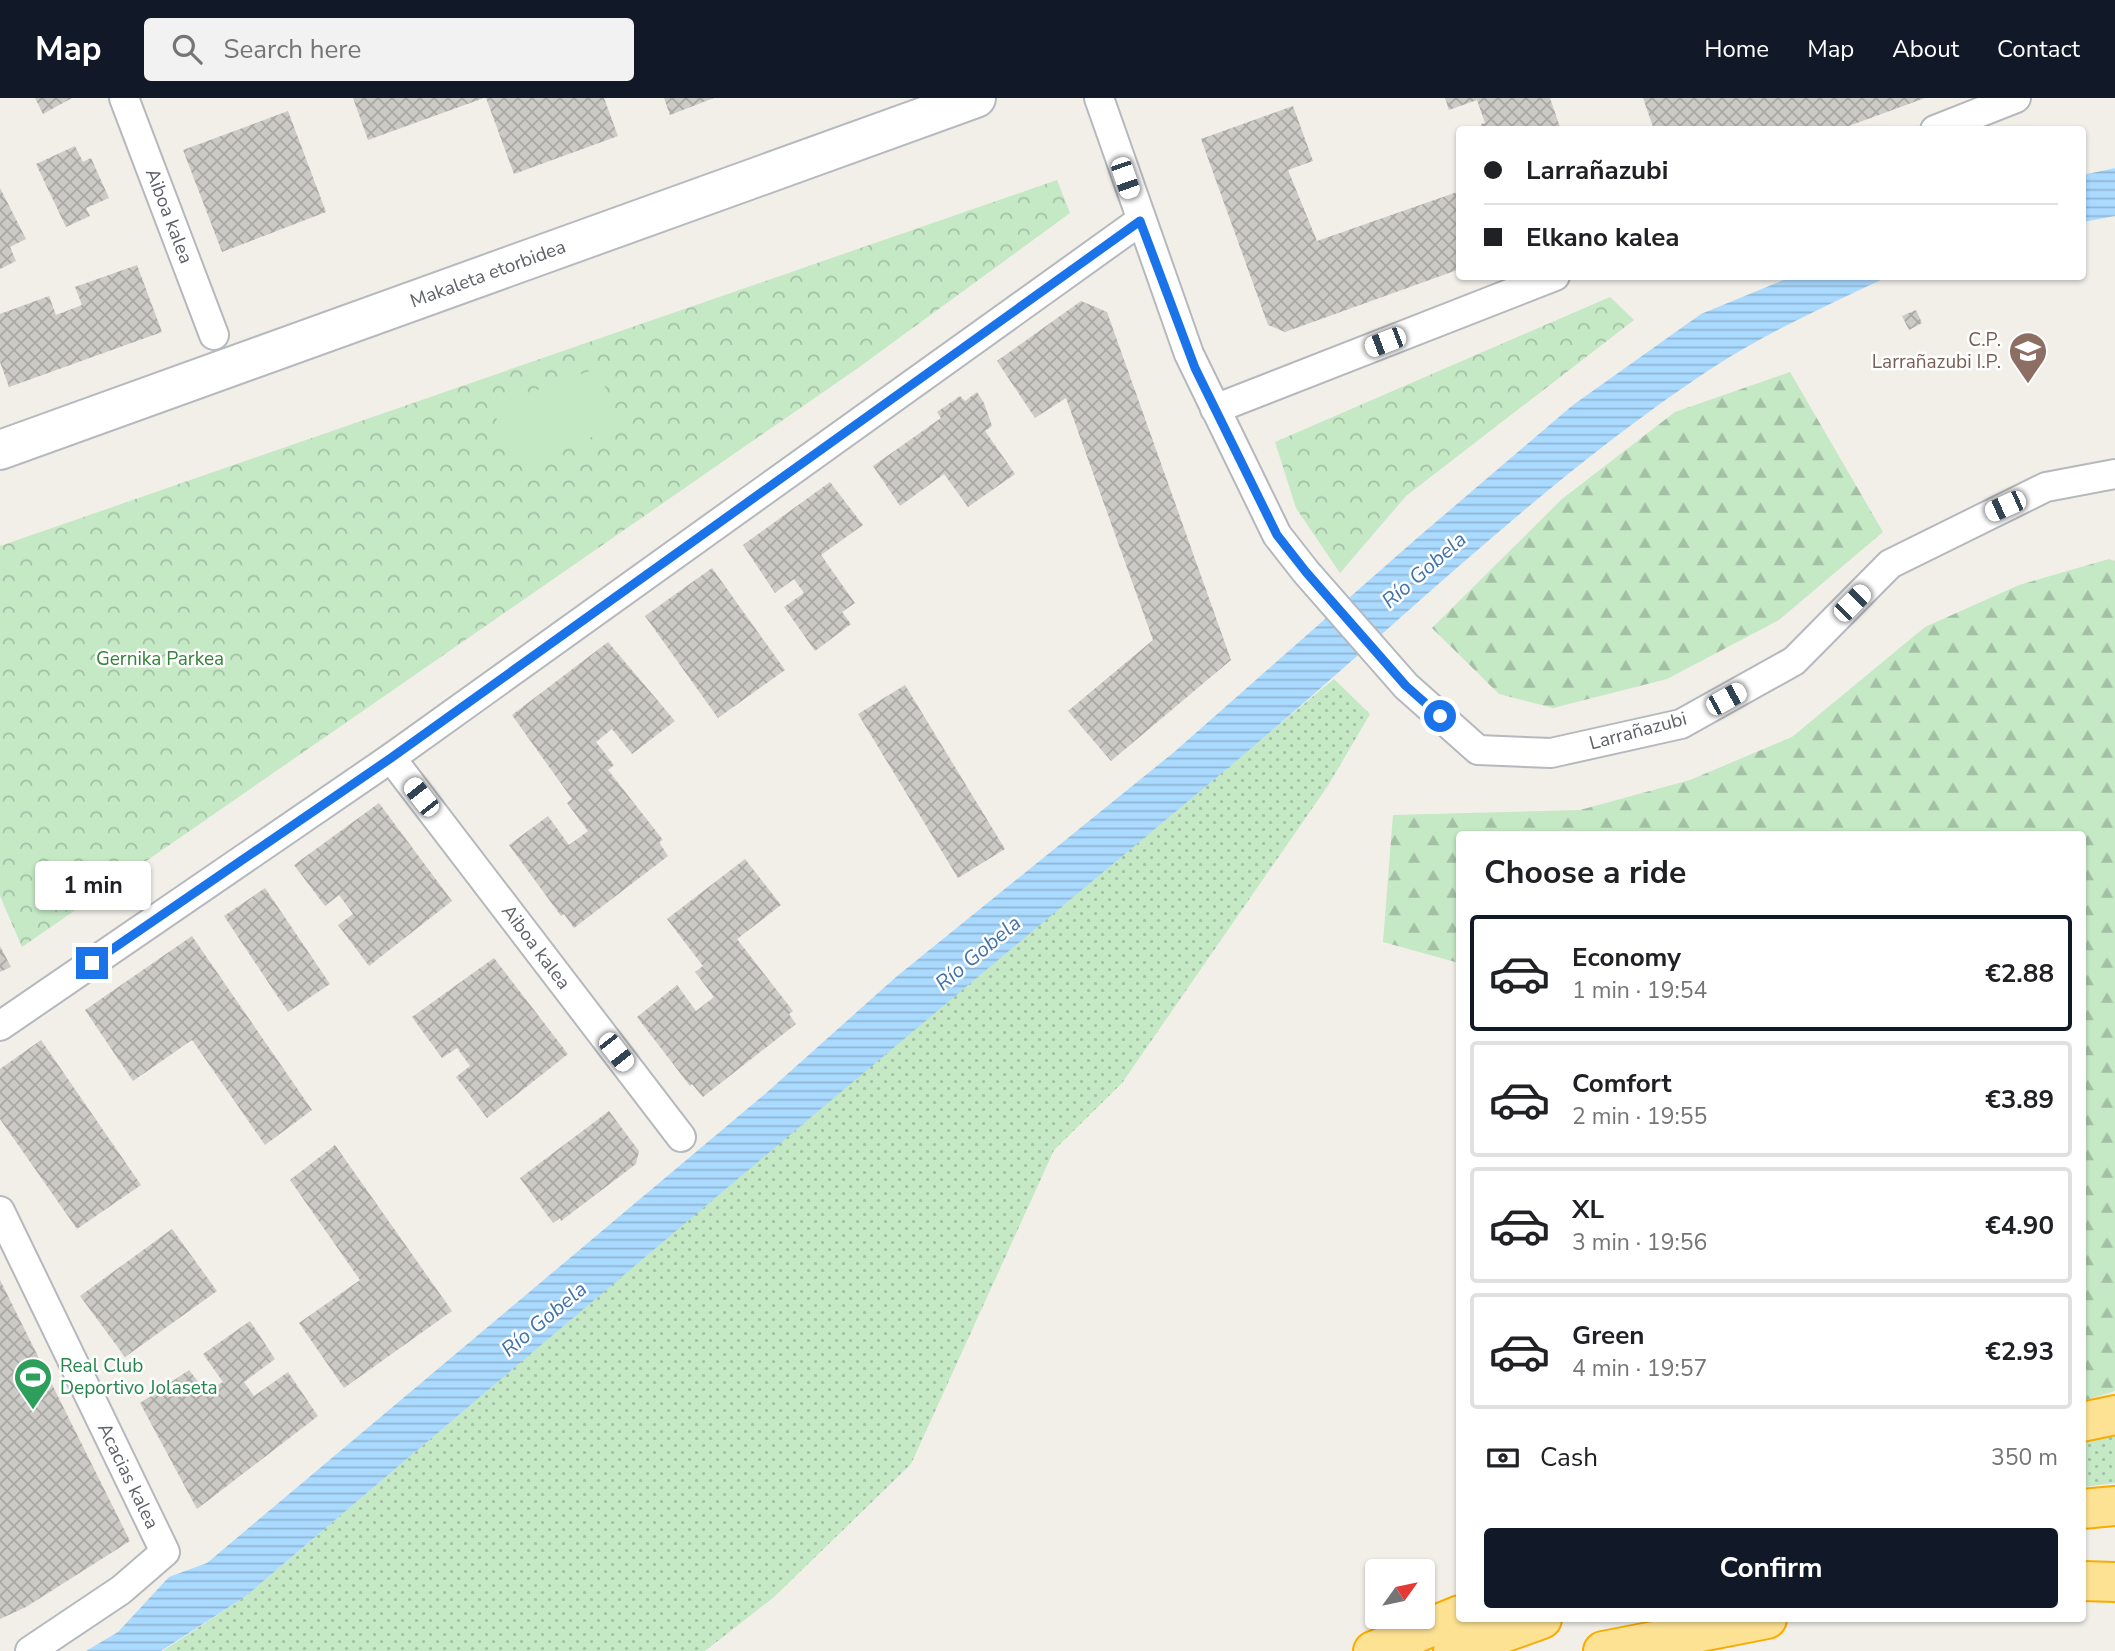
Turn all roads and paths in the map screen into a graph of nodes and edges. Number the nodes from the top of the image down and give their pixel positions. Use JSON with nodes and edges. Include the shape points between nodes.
{"nodes":[{"id":1,"x":976,"y":98,"type":"edge"},
{"id":2,"x":1099,"y":98,"type":"edge"},
{"id":3,"x":2016,"y":98,"type":"edge"},
{"id":4,"x":128,"y":99,"type":"edge"},
{"id":5,"x":1945,"y":126,"type":"edge"},
{"id":6,"x":1140,"y":221,"type":"junction"},
{"id":7,"x":1545,"y":280,"type":"edge"},
{"id":8,"x":214,"y":335,"type":"dead end"},
{"id":9,"x":1215,"y":409,"type":"junction"},
{"id":10,"x":0,"y":450,"type":"edge"},
{"id":11,"x":2115,"y":474,"type":"edge"},
{"id":12,"x":391,"y":758,"type":"junction"},
{"id":13,"x":0,"y":1026,"type":"edge"},
{"id":14,"x":681,"y":1137,"type":"dead end"},
{"id":15,"x":0,"y":1211,"type":"edge"},
{"id":16,"x":2115,"y":1415,"type":"edge"},
{"id":17,"x":2086,"y":1421,"type":"edge"},
{"id":18,"x":2115,"y":1506,"type":"edge"},
{"id":19,"x":2086,"y":1509,"type":"edge"},
{"id":20,"x":2086,"y":1581,"type":"edge"},
{"id":21,"x":2115,"y":1581,"type":"edge"},
{"id":22,"x":1456,"y":1617,"type":"edge"},
{"id":23,"x":1534,"y":1622,"type":"edge"},
{"id":24,"x":1753,"y":1622,"type":"edge"},
{"id":25,"x":30,"y":1651,"type":"edge"},
{"id":26,"x":1373,"y":1651,"type":"edge"},
{"id":27,"x":1453,"y":1651,"type":"edge"},
{"id":28,"x":1604,"y":1651,"type":"edge"}],
"edges":[{"from":1,"to":10,"type":"street","name":"Makaleta etorbidea"},
{"from":2,"to":6,"type":"street","name":"Larrañazubi"},
{"from":3,"to":5,"type":"street"},
{"from":4,"to":8,"type":"street","name":"Aiboa kalea"},
{"from":6,"to":9,"type":"street","name":"Larrañazubi","via":[[1189,355]]},
{"from":6,"to":12,"type":"street"},
{"from":7,"to":9,"type":"street"},
{"from":9,"to":11,"type":"street","name":"Larrañazubi","via":[[1277,535],[1406,686],[1478,750],[1550,753],[1681,724],[1794,661],[1890,564],[2046,487]]},
{"from":12,"to":13,"type":"street"},
{"from":12,"to":14,"type":"street","name":"Aiboa kalea"},
{"from":15,"to":25,"type":"street","name":"Acacias kalea","via":[[165,1552],[121,1590]]},
{"from":16,"to":17,"type":"highway"},
{"from":18,"to":19,"type":"highway"},
{"from":20,"to":21,"type":"highway"},
{"from":22,"to":26,"type":"highway"},
{"from":23,"to":27,"type":"highway"},
{"from":24,"to":28,"type":"highway"}]}
